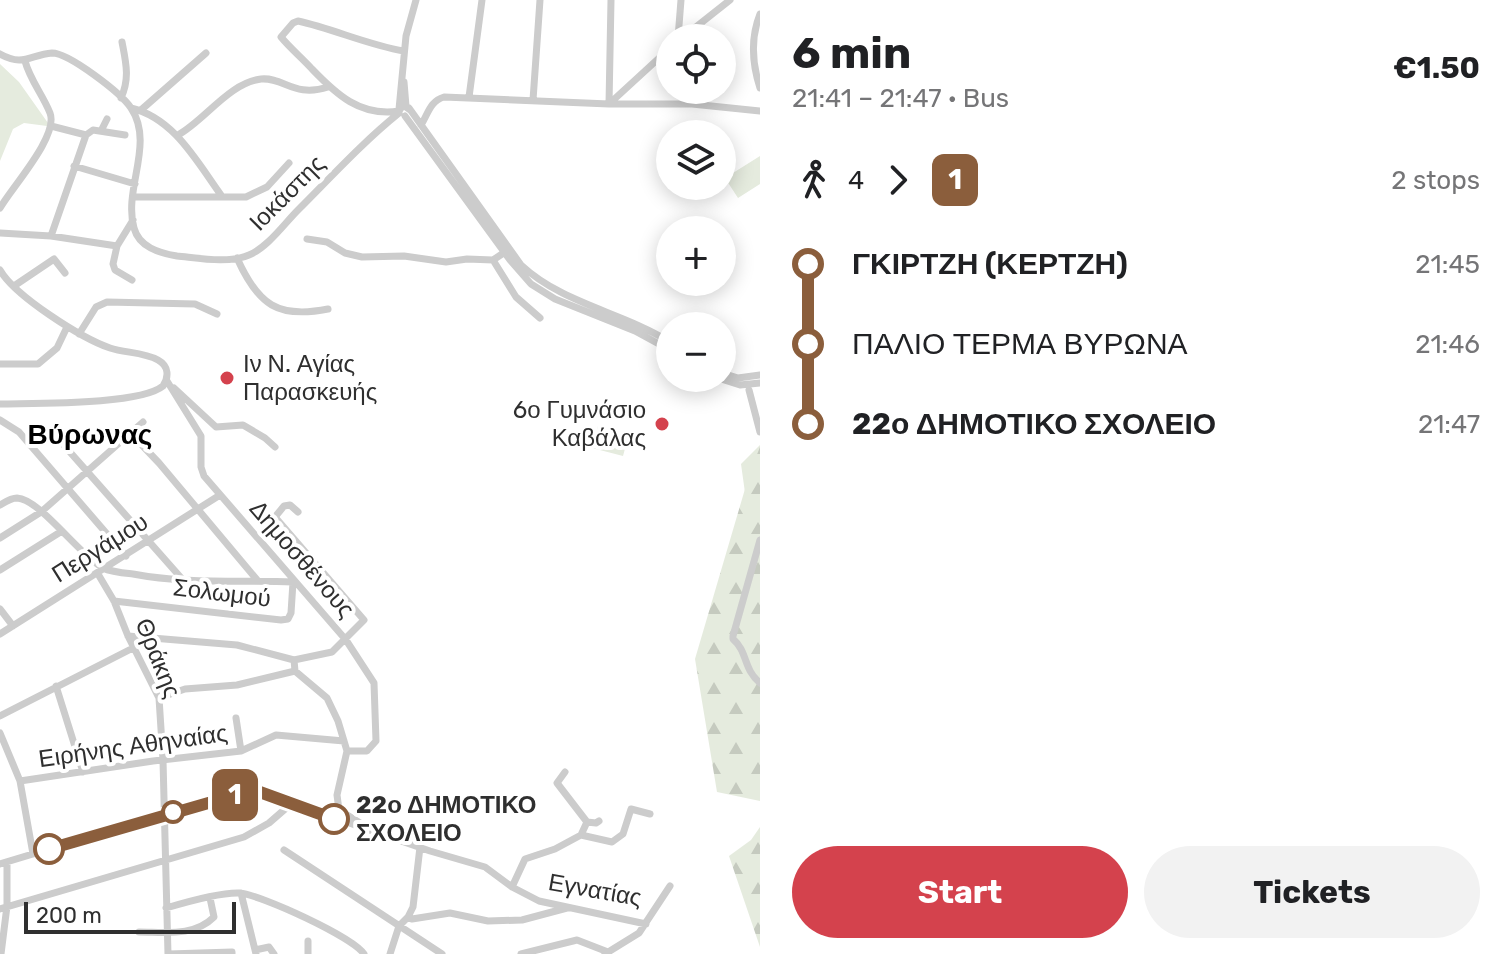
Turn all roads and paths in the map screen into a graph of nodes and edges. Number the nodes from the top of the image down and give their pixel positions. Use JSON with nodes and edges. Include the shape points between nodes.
{"nodes":[{"id":1,"x":416,"y":0,"type":"edge"},
{"id":2,"x":482,"y":0,"type":"edge"},
{"id":3,"x":540,"y":0,"type":"edge"},
{"id":4,"x":611,"y":0,"type":"edge"},
{"id":5,"x":681,"y":0,"type":"edge"},
{"id":6,"x":730,"y":0,"type":"edge"},
{"id":7,"x":760,"y":14,"type":"edge"},
{"id":8,"x":680,"y":24,"type":"edge"},
{"id":9,"x":698,"y":24,"type":"edge"},
{"id":10,"x":122,"y":42,"type":"dead end"},
{"id":11,"x":404,"y":51,"type":"junction"},
{"id":12,"x":206,"y":53,"type":"dead end"},
{"id":13,"x":0,"y":54,"type":"edge"},
{"id":14,"x":25,"y":61,"type":"junction"},
{"id":15,"x":656,"y":61,"type":"edge"},
{"id":16,"x":328,"y":87,"type":"junction"},
{"id":17,"x":760,"y":88,"type":"edge"},
{"id":18,"x":469,"y":97,"type":"junction"},
{"id":19,"x":121,"y":98,"type":"junction"},
{"id":20,"x":533,"y":100,"type":"junction"},
{"id":21,"x":609,"y":104,"type":"junction"},
{"id":22,"x":656,"y":104,"type":"edge"},
{"id":23,"x":692,"y":104,"type":"edge"},
{"id":24,"x":131,"y":108,"type":"junction"},
{"id":25,"x":141,"y":110,"type":"junction"},
{"id":26,"x":404,"y":111,"type":"junction"},
{"id":27,"x":760,"y":111,"type":"edge"},
{"id":28,"x":107,"y":119,"type":"dead end"},
{"id":29,"x":51,"y":126,"type":"junction"},
{"id":30,"x":420,"y":129,"type":"junction"},
{"id":31,"x":101,"y":131,"type":"junction"},
{"id":32,"x":86,"y":135,"type":"junction"},
{"id":33,"x":125,"y":135,"type":"dead end"},
{"id":34,"x":178,"y":135,"type":"junction"},
{"id":35,"x":289,"y":163,"type":"dead end"},
{"id":36,"x":74,"y":166,"type":"junction"},
{"id":37,"x":135,"y":184,"type":"junction"},
{"id":38,"x":221,"y":195,"type":"junction"},
{"id":39,"x":134,"y":197,"type":"junction"},
{"id":40,"x":0,"y":208,"type":"edge"},
{"id":41,"x":133,"y":220,"type":"junction"},
{"id":42,"x":0,"y":233,"type":"edge"},
{"id":43,"x":51,"y":236,"type":"junction"},
{"id":44,"x":307,"y":239,"type":"dead end"},
{"id":45,"x":117,"y":246,"type":"junction"},
{"id":46,"x":507,"y":251,"type":"junction"},
{"id":47,"x":237,"y":258,"type":"junction"},
{"id":48,"x":493,"y":260,"type":"junction"},
{"id":49,"x":0,"y":270,"type":"edge"},
{"id":50,"x":65,"y":273,"type":"dead end"},
{"id":51,"x":132,"y":280,"type":"dead end"},
{"id":52,"x":14,"y":286,"type":"junction"},
{"id":53,"x":328,"y":309,"type":"dead end"},
{"id":54,"x":217,"y":314,"type":"dead end"},
{"id":55,"x":540,"y":318,"type":"dead end"},
{"id":56,"x":67,"y":327,"type":"junction"},
{"id":57,"x":79,"y":334,"type":"junction"},
{"id":58,"x":656,"y":334,"type":"edge"},
{"id":59,"x":656,"y":342,"type":"edge"},
{"id":60,"x":0,"y":364,"type":"edge"},
{"id":61,"x":760,"y":375,"type":"edge"},
{"id":62,"x":736,"y":377,"type":"edge"},
{"id":63,"x":167,"y":381,"type":"junction"},
{"id":64,"x":736,"y":386,"type":"edge"},
{"id":65,"x":760,"y":386,"type":"edge"},
{"id":66,"x":747,"y":388,"type":"junction"},
{"id":67,"x":0,"y":404,"type":"edge"},
{"id":68,"x":0,"y":420,"type":"edge"},
{"id":69,"x":143,"y":422,"type":"dead end"},
{"id":70,"x":760,"y":432,"type":"edge"},
{"id":71,"x":54,"y":434,"type":"dead end"},
{"id":72,"x":126,"y":436,"type":"junction"},
{"id":73,"x":275,"y":447,"type":"dead end"},
{"id":74,"x":89,"y":470,"type":"junction"},
{"id":75,"x":68,"y":489,"type":"junction"},
{"id":76,"x":220,"y":495,"type":"junction"},
{"id":77,"x":0,"y":505,"type":"edge"},
{"id":78,"x":198,"y":509,"type":"junction"},
{"id":79,"x":41,"y":512,"type":"junction"},
{"id":80,"x":298,"y":512,"type":"dead end"},
{"id":81,"x":62,"y":531,"type":"junction"},
{"id":82,"x":0,"y":538,"type":"edge"},
{"id":83,"x":760,"y":540,"type":"edge"},
{"id":84,"x":150,"y":541,"type":"junction"},
{"id":85,"x":126,"y":556,"type":"junction"},
{"id":86,"x":0,"y":570,"type":"edge"},
{"id":87,"x":101,"y":571,"type":"junction"},
{"id":88,"x":183,"y":580,"type":"junction"},
{"id":89,"x":258,"y":581,"type":"junction"},
{"id":90,"x":293,"y":582,"type":"junction"},
{"id":91,"x":114,"y":601,"type":"junction"},
{"id":92,"x":0,"y":609,"type":"edge"},
{"id":93,"x":13,"y":626,"type":"junction"},
{"id":94,"x":0,"y":634,"type":"edge"},
{"id":95,"x":128,"y":636,"type":"junction"},
{"id":96,"x":346,"y":640,"type":"junction"},
{"id":97,"x":133,"y":648,"type":"junction"},
{"id":98,"x":294,"y":660,"type":"junction"},
{"id":99,"x":295,"y":671,"type":"junction"},
{"id":100,"x":760,"y":683,"type":"edge"},
{"id":101,"x":56,"y":686,"type":"junction"},
{"id":102,"x":159,"y":698,"type":"junction"},
{"id":103,"x":0,"y":716,"type":"edge"},
{"id":104,"x":236,"y":718,"type":"dead end"},
{"id":105,"x":0,"y":733,"type":"edge"},
{"id":106,"x":344,"y":741,"type":"junction"},
{"id":107,"x":241,"y":751,"type":"junction"},
{"id":108,"x":347,"y":751,"type":"junction"},
{"id":109,"x":163,"y":760,"type":"junction"},
{"id":110,"x":83,"y":772,"type":"junction"},
{"id":111,"x":565,"y":772,"type":"dead end"},
{"id":112,"x":20,"y":781,"type":"junction"},
{"id":113,"x":292,"y":803,"type":"junction"},
{"id":114,"x":650,"y":814,"type":"dead end"},
{"id":115,"x":164,"y":815,"type":"junction"},
{"id":116,"x":599,"y":821,"type":"dead end"},
{"id":117,"x":587,"y":822,"type":"junction"},
{"id":118,"x":367,"y":828,"type":"junction"},
{"id":119,"x":581,"y":835,"type":"junction"},
{"id":120,"x":420,"y":847,"type":"junction"},
{"id":121,"x":284,"y":850,"type":"dead end"},
{"id":122,"x":33,"y":854,"type":"junction"},
{"id":123,"x":164,"y":859,"type":"junction"},
{"id":124,"x":4,"y":863,"type":"edge"},
{"id":125,"x":670,"y":886,"type":"dead end"},
{"id":126,"x":512,"y":887,"type":"junction"},
{"id":127,"x":241,"y":893,"type":"junction"},
{"id":128,"x":210,"y":898,"type":"junction"},
{"id":129,"x":570,"y":907,"type":"junction"},
{"id":130,"x":4,"y":908,"type":"edge"},
{"id":131,"x":166,"y":908,"type":"junction"},
{"id":132,"x":408,"y":917,"type":"junction"},
{"id":133,"x":646,"y":924,"type":"junction"},
{"id":134,"x":399,"y":926,"type":"junction"},
{"id":135,"x":139,"y":932,"type":"dead end"},
{"id":136,"x":167,"y":932,"type":"junction"},
{"id":137,"x":308,"y":941,"type":"dead end"},
{"id":138,"x":429,"y":945,"type":"junction"},
{"id":139,"x":255,"y":952,"type":"edge"},
{"id":140,"x":607,"y":953,"type":"edge"},
{"id":141,"x":1,"y":954,"type":"edge"},
{"id":142,"x":169,"y":954,"type":"edge"},
{"id":143,"x":232,"y":954,"type":"edge"},
{"id":144,"x":274,"y":954,"type":"edge"},
{"id":145,"x":308,"y":954,"type":"edge"},
{"id":146,"x":364,"y":954,"type":"edge"},
{"id":147,"x":390,"y":954,"type":"edge"},
{"id":148,"x":424,"y":954,"type":"edge"},
{"id":149,"x":442,"y":954,"type":"edge"},
{"id":150,"x":521,"y":954,"type":"edge"}],
"edges":[{"from":1,"to":11,"type":"street"},
{"from":2,"to":18,"type":"street"},
{"from":3,"to":20,"type":"street"},
{"from":4,"to":21,"type":"street"},
{"from":5,"to":8,"type":"street"},
{"from":6,"to":9,"type":"street"},
{"from":7,"to":17,"type":"street","via":[[753,48]]},
{"from":10,"to":19,"type":"street","via":[[128,73]]},
{"from":11,"to":16,"type":"street","via":[[293,23],[281,38]]},
{"from":11,"to":26,"type":"street"},
{"from":12,"to":25,"type":"street"},
{"from":13,"to":14,"type":"street"},
{"from":14,"to":19,"type":"street","via":[[62,54]]},
{"from":14,"to":29,"type":"street","via":[[49,110]]},
{"from":15,"to":21,"type":"street"},
{"from":16,"to":26,"type":"street","via":[[356,104]]},
{"from":16,"to":34,"type":"street","via":[[309,91],[264,79],[248,84]]},
{"from":18,"to":20,"type":"street"},
{"from":18,"to":30,"type":"street","via":[[437,99]]},
{"from":19,"to":24,"type":"street"},
{"from":20,"to":21,"type":"street"},
{"from":21,"to":22,"type":"street"},
{"from":23,"to":27,"type":"street"},
{"from":24,"to":25,"type":"street"},
{"from":24,"to":37,"type":"street","via":[[140,138]]},
{"from":25,"to":34,"type":"street"},
{"from":26,"to":30,"type":"street"},
{"from":26,"to":47,"type":"street","name":"Ιοκάστης","via":[[258,250]]},
{"from":28,"to":31,"type":"street"},
{"from":29,"to":32,"type":"street"},
{"from":29,"to":40,"type":"street"},
{"from":30,"to":46,"type":"street"},
{"from":31,"to":32,"type":"street"},
{"from":31,"to":33,"type":"street"},
{"from":32,"to":36,"type":"street"},
{"from":34,"to":38,"type":"street"},
{"from":35,"to":38,"type":"street","via":[[267,187],[246,197]]},
{"from":36,"to":37,"type":"street"},
{"from":36,"to":43,"type":"street"},
{"from":37,"to":39,"type":"street"},
{"from":38,"to":39,"type":"street"},
{"from":39,"to":41,"type":"street"},
{"from":41,"to":45,"type":"street"},
{"from":41,"to":47,"type":"street","name":"Ιοκάστης","via":[[141,241],[161,253]]},
{"from":42,"to":43,"type":"street"},
{"from":43,"to":45,"type":"street"},
{"from":44,"to":48,"type":"street","via":[[362,257]]},
{"from":45,"to":51,"type":"street","via":[[115,270]]},
{"from":46,"to":48,"type":"street"},
{"from":46,"to":58,"type":"street","via":[[542,284]]},
{"from":46,"to":59,"type":"street","via":[[535,287]]},
{"from":47,"to":53,"type":"street","via":[[264,301],[301,314]]},
{"from":48,"to":55,"type":"street","via":[[516,297]]},
{"from":49,"to":52,"type":"street"},
{"from":50,"to":52,"type":"street","via":[[54,259]]},
{"from":52,"to":56,"type":"street"},
{"from":54,"to":57,"type":"street","via":[[195,304],[107,302],[96,307]]},
{"from":56,"to":57,"type":"street"},
{"from":56,"to":60,"type":"street","via":[[57,348],[38,364]]},
{"from":57,"to":63,"type":"street","via":[[156,359],[166,368]]},
{"from":61,"to":62,"type":"street"},
{"from":63,"to":67,"type":"street","via":[[156,392],[134,396]]},
{"from":63,"to":73,"type":"street","via":[[216,427],[243,425]]},
{"from":63,"to":76,"type":"street","name":"Δημοσθένους","via":[[201,436],[202,471]]},
{"from":64,"to":66,"type":"street"},
{"from":65,"to":66,"type":"street"},
{"from":66,"to":70,"type":"street"},
{"from":68,"to":75,"type":"street","via":[[19,432]]},
{"from":69,"to":72,"type":"street"},
{"from":71,"to":74,"type":"street"},
{"from":72,"to":74,"type":"street"},
{"from":72,"to":78,"type":"street","via":[[138,441]]},
{"from":74,"to":75,"type":"street"},
{"from":74,"to":84,"type":"street"},
{"from":75,"to":79,"type":"street"},
{"from":75,"to":85,"type":"street"},
{"from":76,"to":78,"type":"street","name":"Περγάμου"},
{"from":76,"to":90,"type":"street","name":"Δημοσθένους"},
{"from":77,"to":79,"type":"street","via":[[19,498]]},
{"from":78,"to":84,"type":"street","name":"Περγάμου"},
{"from":78,"to":89,"type":"street"},
{"from":79,"to":81,"type":"street"},
{"from":79,"to":82,"type":"street"},
{"from":80,"to":96,"type":"street","via":[[284,506],[275,517],[364,620]]},
{"from":81,"to":86,"type":"street"},
{"from":81,"to":87,"type":"street"},
{"from":83,"to":100,"type":"street","via":[[733,636],[748,671]]},
{"from":84,"to":85,"type":"street","name":"Περγάμου"},
{"from":84,"to":88,"type":"street"},
{"from":85,"to":87,"type":"street","name":"Περγάμου"},
{"from":87,"to":88,"type":"street"},
{"from":87,"to":91,"type":"street","name":"Θράκης"},
{"from":87,"to":93,"type":"street","name":"Περγάμου"},
{"from":88,"to":89,"type":"street"},
{"from":89,"to":90,"type":"street"},
{"from":90,"to":91,"type":"street","name":"Σολωμού","via":[[291,613],[281,620]]},
{"from":90,"to":96,"type":"street","name":"Δημοσθένους"},
{"from":91,"to":95,"type":"street","name":"Θράκης"},
{"from":92,"to":93,"type":"street"},
{"from":93,"to":94,"type":"street","name":"Περγάμου"},
{"from":95,"to":97,"type":"street","name":"Θράκης"},
{"from":95,"to":98,"type":"street","via":[[237,645]]},
{"from":96,"to":98,"type":"street","via":[[325,655]]},
{"from":96,"to":108,"type":"street","name":"Δημοσθένους","via":[[374,683],[376,741],[367,751]]},
{"from":97,"to":101,"type":"street"},
{"from":97,"to":102,"type":"street","name":"Θράκης"},
{"from":98,"to":99,"type":"street"},
{"from":99,"to":102,"type":"street"},
{"from":99,"to":106,"type":"street","via":[[327,698]]},
{"from":101,"to":103,"type":"street"},
{"from":101,"to":110,"type":"street"},
{"from":102,"to":109,"type":"street","name":"Θράκης"},
{"from":104,"to":107,"type":"street"},
{"from":105,"to":112,"type":"street"},
{"from":106,"to":107,"type":"street","name":"Ειρήνης Αθηναίας","via":[[276,735]]},
{"from":106,"to":108,"type":"street"},
{"from":107,"to":109,"type":"street","name":"Ειρήνης Αθηναίας"},
{"from":108,"to":118,"type":"street","via":[[336,802],[345,816]]},
{"from":109,"to":110,"type":"street","name":"Ειρήνης Αθηναίας"},
{"from":109,"to":115,"type":"street","name":"Θράκης"},
{"from":110,"to":112,"type":"street","name":"Ειρήνης Αθηναίας"},
{"from":111,"to":117,"type":"street","via":[[557,783]]},
{"from":112,"to":122,"type":"street"},
{"from":113,"to":115,"type":"street","name":"Εγνατίας","via":[[250,791]]},
{"from":113,"to":118,"type":"street","name":"Εγνατίας"},
{"from":113,"to":123,"type":"street","via":[[244,837]]},
{"from":114,"to":119,"type":"street","via":[[631,809],[623,834],[612,842]]},
{"from":115,"to":122,"type":"street","name":"Εγνατίας"},
{"from":115,"to":123,"type":"street","name":"Θράκης"},
{"from":116,"to":117,"type":"street"},
{"from":117,"to":119,"type":"street"},
{"from":118,"to":120,"type":"street","name":"Εγνατίας"},
{"from":119,"to":126,"type":"street","via":[[525,859]]},
{"from":120,"to":126,"type":"street","name":"Εγνατίας","via":[[485,867]]},
{"from":120,"to":132,"type":"street"},
{"from":121,"to":134,"type":"street"},
{"from":122,"to":124,"type":"street","name":"Εγνατίας"},
{"from":123,"to":130,"type":"street"},
{"from":123,"to":131,"type":"street","name":"Θράκης"},
{"from":124,"to":130,"type":"street"},
{"from":125,"to":133,"type":"street","name":"Εγνατίας"},
{"from":126,"to":129,"type":"street","name":"Εγνατίας","via":[[539,901]]},
{"from":127,"to":128,"type":"street"},
{"from":127,"to":139,"type":"street"},
{"from":127,"to":146,"type":"street","via":[[345,937]]},
{"from":128,"to":131,"type":"street"},
{"from":128,"to":136,"type":"street","via":[[214,917],[206,925]]},
{"from":129,"to":132,"type":"street","via":[[522,920],[488,921],[450,913]]},
{"from":129,"to":133,"type":"street","name":"Εγνατίας"},
{"from":130,"to":141,"type":"street"},
{"from":131,"to":136,"type":"street","name":"Θράκης"},
{"from":132,"to":134,"type":"street"},
{"from":133,"to":140,"type":"street"},
{"from":134,"to":138,"type":"street"},
{"from":134,"to":147,"type":"street"},
{"from":135,"to":136,"type":"street"},
{"from":136,"to":142,"type":"street","name":"Θράκης"},
{"from":137,"to":145,"type":"street"},
{"from":138,"to":148,"type":"street"},
{"from":138,"to":149,"type":"street"},
{"from":139,"to":144,"type":"street","via":[[269,947]]},
{"from":140,"to":150,"type":"street","via":[[577,940]]},
{"from":142,"to":143,"type":"street"}]}
